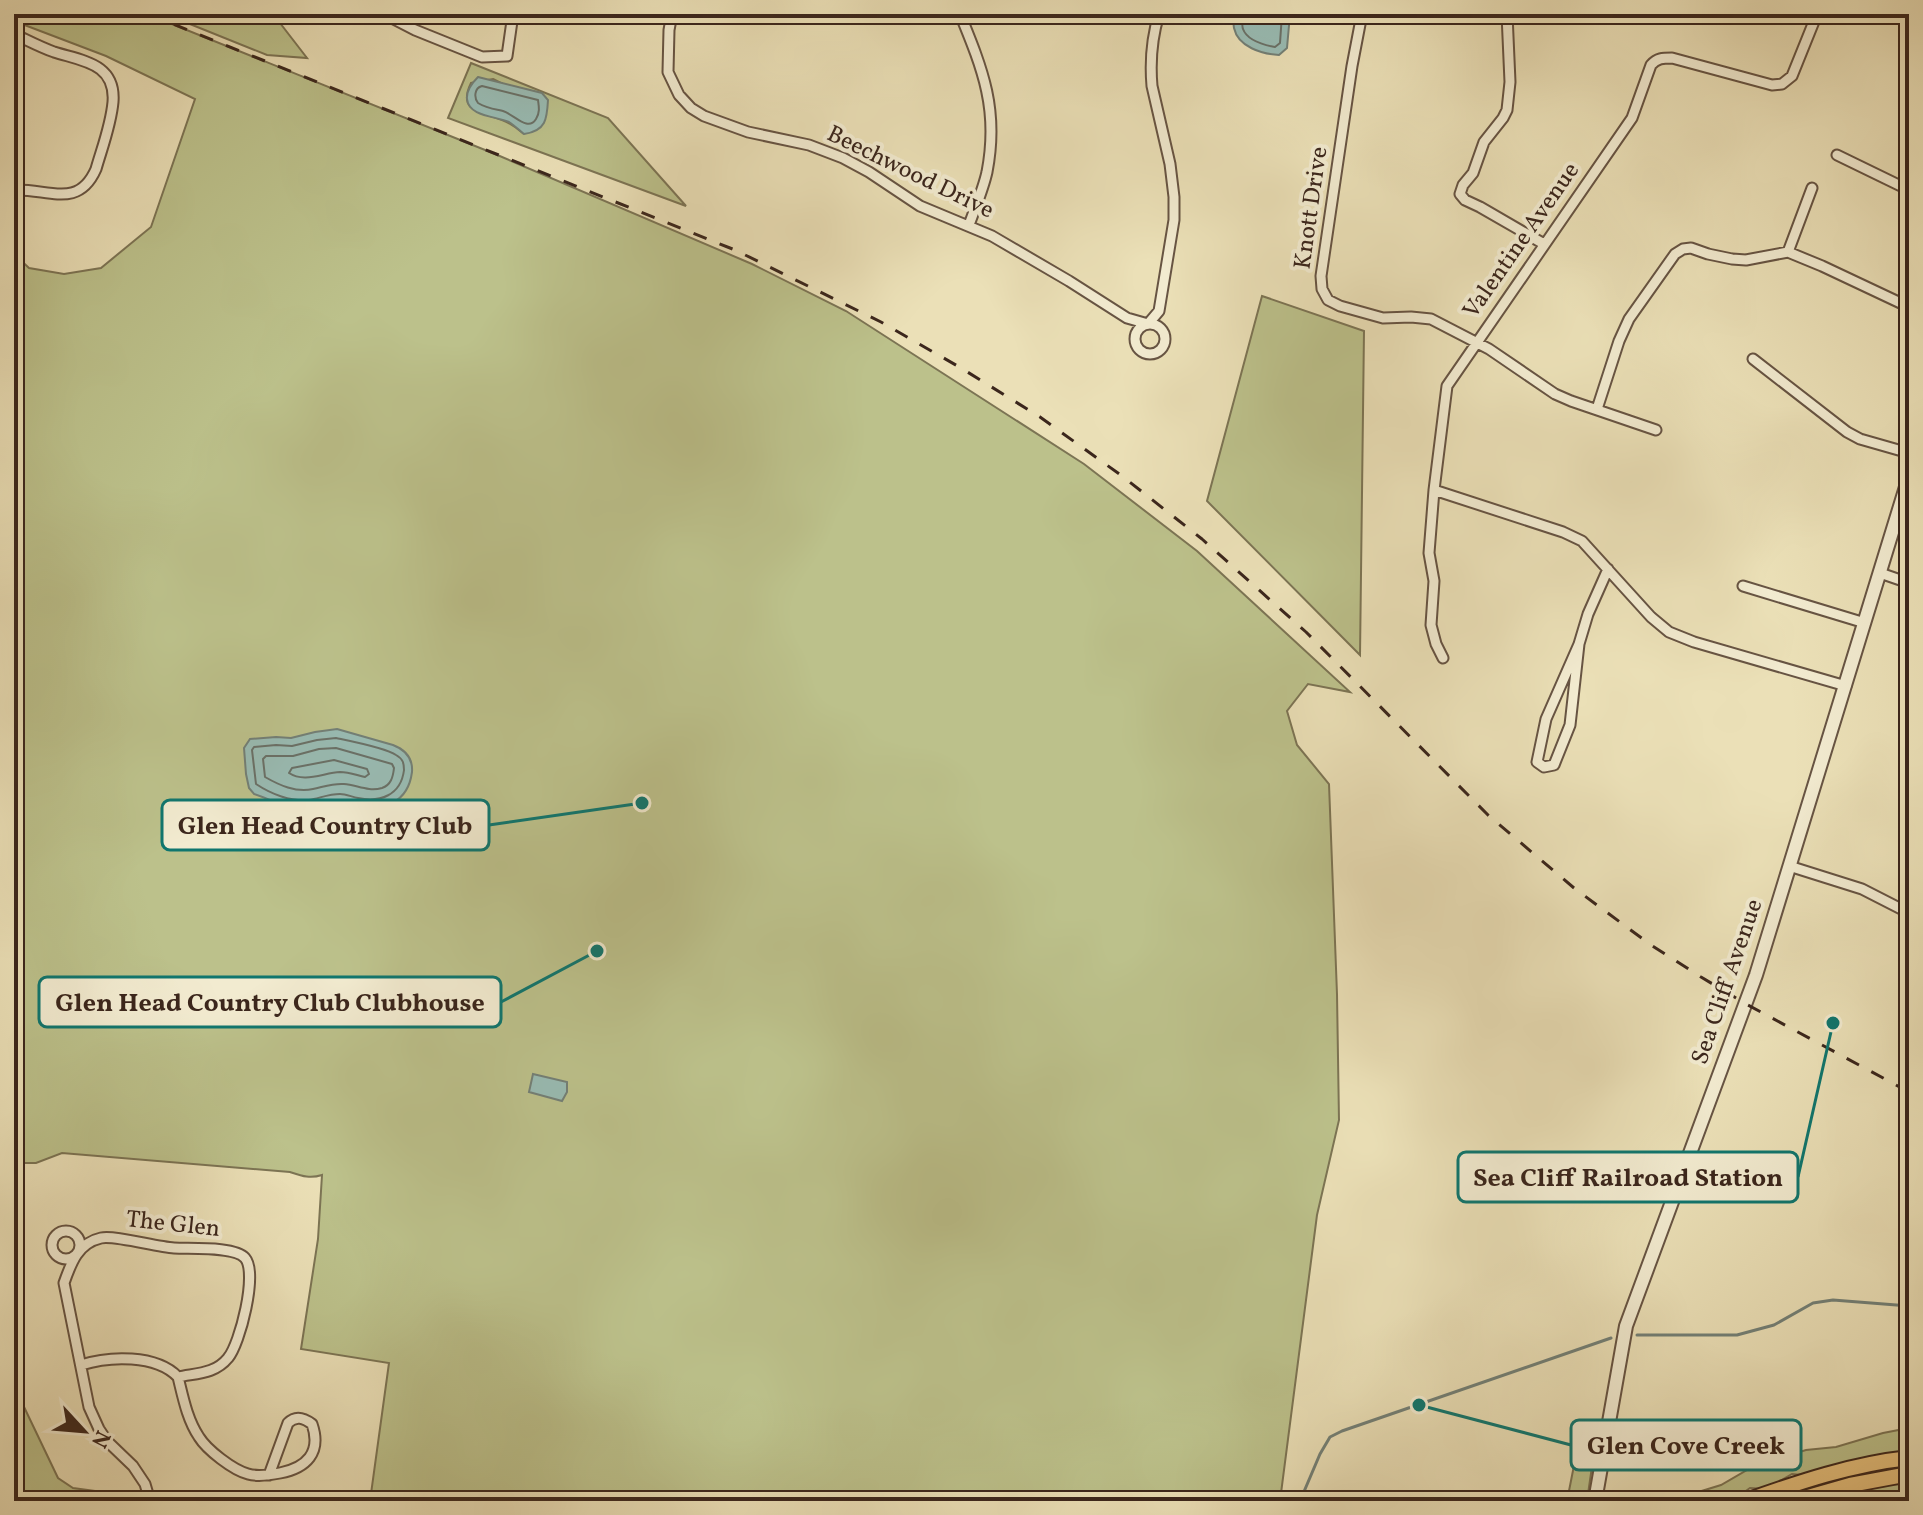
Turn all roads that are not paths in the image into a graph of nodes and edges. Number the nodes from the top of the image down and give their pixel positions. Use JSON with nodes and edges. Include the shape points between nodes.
{"nodes":[{"id":1,"x":513,"y":14,"type":"edge"},
{"id":2,"x":672,"y":14,"type":"edge"},
{"id":3,"x":960,"y":14,"type":"edge"},
{"id":4,"x":1159,"y":14,"type":"edge"},
{"id":5,"x":1362,"y":14,"type":"edge"},
{"id":6,"x":1507,"y":14,"type":"edge"},
{"id":7,"x":1817,"y":14,"type":"edge"},
{"id":8,"x":390,"y":16,"type":"edge"},
{"id":9,"x":14,"y":34,"type":"edge"},
{"id":10,"x":1837,"y":155,"type":"dead end"},
{"id":11,"x":1812,"y":188,"type":"dead end"},
{"id":12,"x":14,"y":190,"type":"edge"},
{"id":13,"x":1909,"y":190,"type":"edge"},
{"id":14,"x":969,"y":225,"type":"junction"},
{"id":15,"x":1544,"y":244,"type":"junction"},
{"id":16,"x":1788,"y":252,"type":"junction"},
{"id":17,"x":1909,"y":307,"type":"edge"},
{"id":18,"x":1475,"y":343,"type":"junction"},
{"id":19,"x":1753,"y":359,"type":"dead end"},
{"id":20,"x":1597,"y":409,"type":"junction"},
{"id":21,"x":1656,"y":430,"type":"dead end"},
{"id":22,"x":1909,"y":453,"type":"edge"},
{"id":23,"x":1909,"y":477,"type":"edge"},
{"id":24,"x":1434,"y":490,"type":"junction"},
{"id":25,"x":1608,"y":569,"type":"junction"},
{"id":26,"x":1880,"y":573,"type":"junction"},
{"id":27,"x":1909,"y":583,"type":"edge"},
{"id":28,"x":1743,"y":586,"type":"dead end"},
{"id":29,"x":1865,"y":623,"type":"junction"},
{"id":30,"x":1579,"y":644,"type":"junction"},
{"id":31,"x":1443,"y":658,"type":"dead end"},
{"id":32,"x":1846,"y":686,"type":"junction"},
{"id":33,"x":1789,"y":866,"type":"junction"},
{"id":34,"x":1909,"y":913,"type":"edge"},
{"id":35,"x":81,"y":1365,"type":"junction"},
{"id":36,"x":178,"y":1377,"type":"junction"},
{"id":37,"x":1909,"y":1458,"type":"edge"},
{"id":38,"x":1909,"y":1474,"type":"edge"},
{"id":39,"x":269,"y":1475,"type":"junction"},
{"id":40,"x":150,"y":1501,"type":"edge"},
{"id":41,"x":1595,"y":1501,"type":"edge"},
{"id":42,"x":1746,"y":1501,"type":"edge"},
{"id":43,"x":1794,"y":1501,"type":"edge"}],
"edges":[{"from":1,"to":8,"type":"street","via":[[507,56],[482,57]]},
{"from":2,"to":14,"type":"street","name":"Beechwood Drive","via":[[668,72],[691,108],[748,132],[843,158],[920,206]]},
{"from":3,"to":14,"type":"street","via":[[991,105],[986,175]]},
{"from":4,"to":14,"type":"street","name":"Beechwood Drive","via":[[1151,74],[1170,164],[1174,220],[1159,311],[1148,324],[1127,318]]},
{"from":5,"to":18,"type":"street","name":"Knott Drive","via":[[1322,289],[1340,306],[1389,319],[1423,317]]},
{"from":6,"to":15,"type":"street","via":[[1507,110],[1484,142],[1460,194]]},
{"from":7,"to":15,"type":"street","name":"Valentine Avenue","via":[[1792,76],[1782,84],[1672,58],[1654,61],[1632,118]]},
{"from":9,"to":12,"type":"street","via":[[101,69],[113,92],[96,169],[82,189],[57,195]]},
{"from":10,"to":13,"type":"street"},
{"from":11,"to":16,"type":"street"},
{"from":15,"to":18,"type":"street","name":"Valentine Avenue"},
{"from":16,"to":17,"type":"street"},
{"from":16,"to":20,"type":"street","via":[[1746,260],[1691,248],[1675,254],[1629,319]]},
{"from":18,"to":20,"type":"street","via":[[1555,394]]},
{"from":18,"to":24,"type":"street","name":"Valentine Avenue","via":[[1447,386]]},
{"from":19,"to":22,"type":"street","via":[[1847,432]]},
{"from":20,"to":21,"type":"street"},
{"from":23,"to":26,"type":"street","name":"Sea Cliff Avenue"},
{"from":24,"to":25,"type":"street","via":[[1563,532],[1582,541]]},
{"from":24,"to":31,"type":"street","name":"Valentine Avenue","via":[[1431,625]]},
{"from":25,"to":30,"type":"street"},
{"from":25,"to":32,"type":"street","via":[[1669,632]]},
{"from":26,"to":27,"type":"street"},
{"from":26,"to":29,"type":"street","name":"Sea Cliff Avenue"},
{"from":28,"to":29,"type":"street"},
{"from":29,"to":32,"type":"street","name":"Sea Cliff Avenue"},
{"from":30,"to":30,"type":"street","via":[[1546,719],[1537,762],[1544,767],[1554,765],[1570,725]]},
{"from":32,"to":33,"type":"street","name":"Sea Cliff Avenue"},
{"from":33,"to":34,"type":"street","via":[[1862,889]]},
{"from":33,"to":41,"type":"street","name":"Sea Cliff Avenue","via":[[1756,975],[1626,1326]]},
{"from":35,"to":36,"type":"street","via":[[132,1360],[161,1366]]},
{"from":35,"to":36,"type":"street","name":"The Glen","via":[[64,1283],[77,1254],[89,1243],[102,1237],[243,1256],[251,1270],[249,1292],[228,1358],[212,1372]]},
{"from":35,"to":40,"type":"street","name":"The Glen","via":[[85,1397],[99,1429],[133,1466]]},
{"from":36,"to":39,"type":"street","via":[[189,1417],[207,1447],[244,1473]]},
{"from":37,"to":42,"type":"main road","via":[[1846,1469]]},
{"from":38,"to":43,"type":"main road"},
{"from":39,"to":39,"type":"street","via":[[307,1462],[314,1445],[312,1424],[301,1418],[288,1423]]}]}
